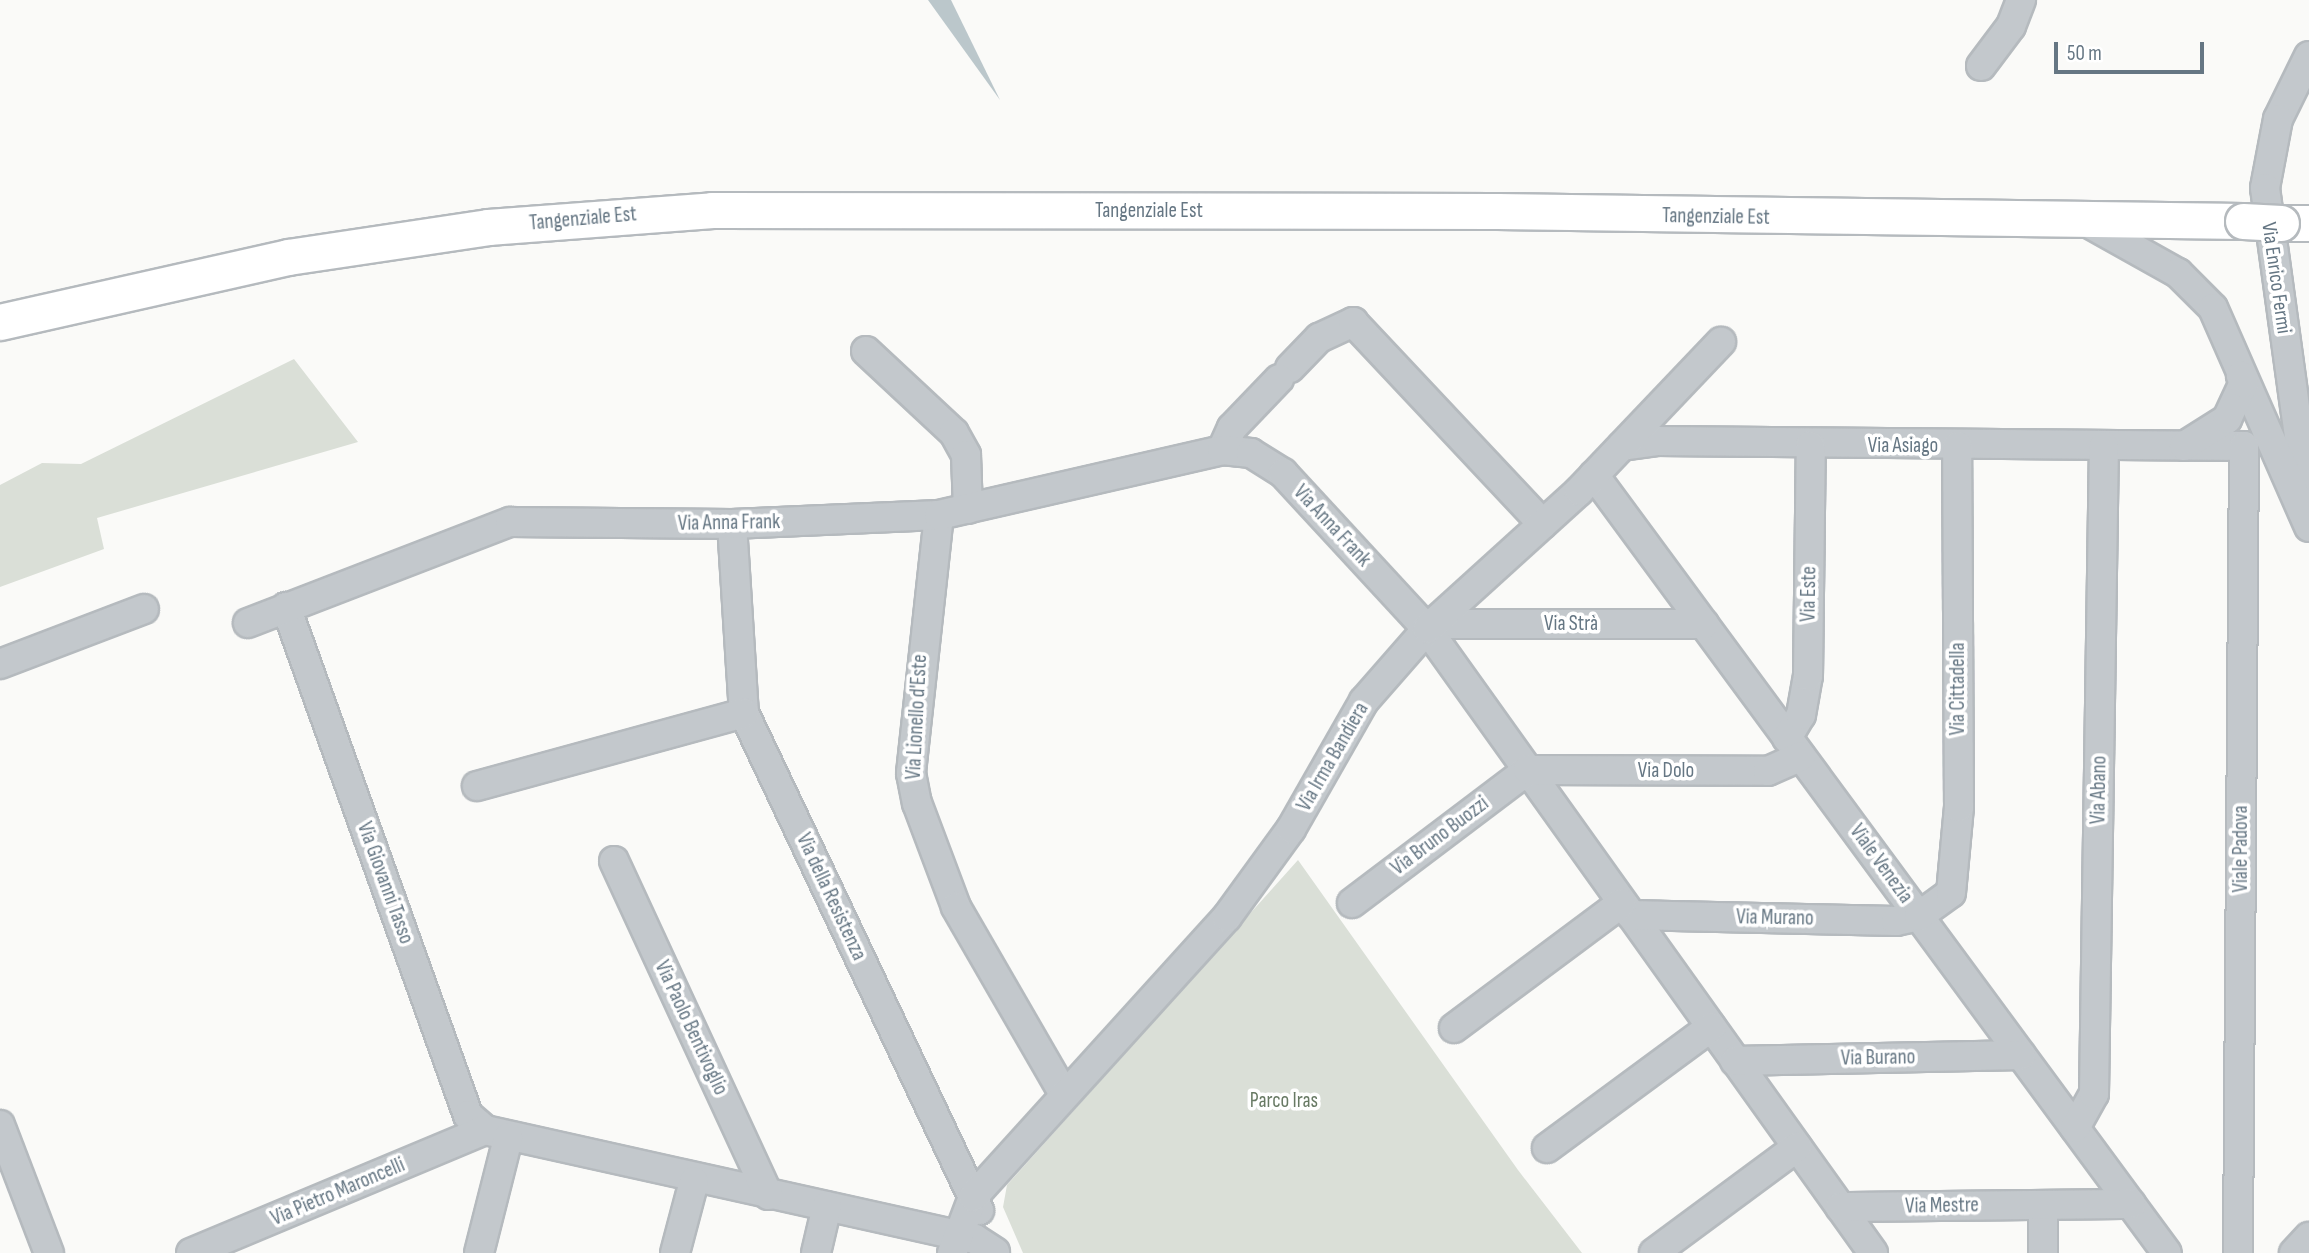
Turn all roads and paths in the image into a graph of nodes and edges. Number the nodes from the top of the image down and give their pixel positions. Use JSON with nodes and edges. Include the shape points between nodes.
{"nodes":[{"id":1,"x":2021,"y":0,"type":"edge"},
{"id":2,"x":2309,"y":56,"type":"edge"},
{"id":3,"x":1982,"y":66,"type":"dead end"},
{"id":4,"x":2084,"y":220,"type":"junction"},
{"id":5,"x":2295,"y":223,"type":"edge"},
{"id":6,"x":0,"y":322,"type":"edge"},
{"id":7,"x":1721,"y":342,"type":"dead end"},
{"id":8,"x":2284,"y":345,"type":"junction"},
{"id":9,"x":866,"y":351,"type":"dead end"},
{"id":10,"x":2309,"y":371,"type":"edge"},
{"id":11,"x":2241,"y":376,"type":"junction"},
{"id":12,"x":1622,"y":446,"type":"junction"},
{"id":13,"x":1811,"y":446,"type":"junction"},
{"id":14,"x":1957,"y":446,"type":"junction"},
{"id":15,"x":2105,"y":446,"type":"junction"},
{"id":16,"x":2184,"y":446,"type":"junction"},
{"id":17,"x":2244,"y":446,"type":"joint"},
{"id":18,"x":1222,"y":450,"type":"junction"},
{"id":19,"x":1594,"y":475,"type":"junction"},
{"id":20,"x":2309,"y":508,"type":"edge"},
{"id":21,"x":968,"y":509,"type":"junction"},
{"id":22,"x":939,"y":515,"type":"junction"},
{"id":23,"x":732,"y":524,"type":"junction"},
{"id":24,"x":1543,"y":524,"type":"junction"},
{"id":25,"x":2309,"y":527,"type":"edge"},
{"id":26,"x":286,"y":607,"type":"junction"},
{"id":27,"x":144,"y":609,"type":"dead end"},
{"id":28,"x":248,"y":623,"type":"dead end"},
{"id":29,"x":1433,"y":624,"type":"junction"},
{"id":30,"x":1704,"y":624,"type":"junction"},
{"id":31,"x":0,"y":664,"type":"edge"},
{"id":32,"x":744,"y":713,"type":"junction"},
{"id":33,"x":1794,"y":747,"type":"junction"},
{"id":34,"x":1528,"y":770,"type":"junction"},
{"id":35,"x":477,"y":786,"type":"dead end"},
{"id":36,"x":614,"y":861,"type":"dead end"},
{"id":37,"x":1352,"y":903,"type":"dead end"},
{"id":38,"x":1627,"y":909,"type":"junction"},
{"id":39,"x":1919,"y":916,"type":"junction"},
{"id":40,"x":1711,"y":1027,"type":"junction"},
{"id":41,"x":1454,"y":1028,"type":"dead end"},
{"id":42,"x":2021,"y":1055,"type":"junction"},
{"id":43,"x":1735,"y":1061,"type":"junction"},
{"id":44,"x":1064,"y":1094,"type":"junction"},
{"id":45,"x":0,"y":1125,"type":"edge"},
{"id":46,"x":2075,"y":1128,"type":"junction"},
{"id":47,"x":496,"y":1134,"type":"junction"},
{"id":48,"x":1797,"y":1147,"type":"junction"},
{"id":49,"x":1547,"y":1148,"type":"dead end"},
{"id":50,"x":694,"y":1181,"type":"junction"},
{"id":51,"x":768,"y":1195,"type":"junction"},
{"id":52,"x":973,"y":1196,"type":"junction"},
{"id":53,"x":2131,"y":1204,"type":"junction"},
{"id":54,"x":2043,"y":1205,"type":"junction"},
{"id":55,"x":827,"y":1206,"type":"junction"},
{"id":56,"x":1840,"y":1208,"type":"junction"},
{"id":57,"x":2309,"y":1237,"type":"edge"},
{"id":58,"x":954,"y":1244,"type":"edge"},
{"id":59,"x":49,"y":1253,"type":"edge"},
{"id":60,"x":191,"y":1253,"type":"edge"},
{"id":61,"x":479,"y":1253,"type":"edge"},
{"id":62,"x":675,"y":1253,"type":"edge"},
{"id":63,"x":816,"y":1253,"type":"edge"},
{"id":64,"x":995,"y":1253,"type":"edge"},
{"id":65,"x":1654,"y":1253,"type":"edge"},
{"id":66,"x":1873,"y":1253,"type":"edge"},
{"id":67,"x":2043,"y":1253,"type":"edge"},
{"id":68,"x":2167,"y":1253,"type":"edge"},
{"id":69,"x":2238,"y":1253,"type":"edge"},
{"id":70,"x":2294,"y":1253,"type":"edge"}],
"edges":[{"from":1,"to":3,"type":"street","via":[[2011,26]]},
{"from":2,"to":8,"type":"street","name":"Via Enrico Fermi","via":[[2278,119],[2265,188]]},
{"from":4,"to":5,"type":"main road","name":"Tangenziale Est","bridge":true},
{"from":4,"to":6,"type":"main road","name":"Tangenziale Est","via":[[1497,211],[712,210],[488,227],[288,257]]},
{"from":4,"to":11,"type":"street","via":[[2178,273],[2213,308]]},
{"from":7,"to":12,"type":"street","name":"Via Irma Bandiera"},
{"from":8,"to":10,"type":"street"},
{"from":8,"to":20,"type":"street","name":"Via Enrico Fermi"},
{"from":9,"to":21,"type":"street","via":[[954,433],[966,455]]},
{"from":11,"to":16,"type":"street","via":[[2244,383],[2227,419]]},
{"from":11,"to":25,"type":"street"},
{"from":12,"to":13,"type":"street","name":"Via Asiago","via":[[1657,440]]},
{"from":12,"to":19,"type":"street","name":"Via Irma Bandiera"},
{"from":13,"to":14,"type":"street","name":"Via Asiago"},
{"from":13,"to":33,"type":"street","name":"Via Este","via":[[1808,676]]},
{"from":14,"to":15,"type":"street","name":"Via Asiago"},
{"from":14,"to":39,"type":"street","name":"Via Cittadella","via":[[1957,831],[1951,893]]},
{"from":15,"to":16,"type":"street","name":"Via Asiago"},
{"from":15,"to":46,"type":"street","name":"Via Abano","via":[[2094,1094]]},
{"from":16,"to":17,"type":"street","name":"Via Asiago"},
{"from":17,"to":69,"type":"street","name":"Viale Padova"},
{"from":18,"to":21,"type":"street","name":"Via Anna Frank"},
{"from":18,"to":24,"type":"street","via":[[1232,428],[1320,338],[1353,322]]},
{"from":18,"to":29,"type":"street","name":"Via Anna Frank","via":[[1251,453],[1283,473]]},
{"from":19,"to":24,"type":"street","name":"Via Irma Bandiera"},
{"from":19,"to":30,"type":"street","name":"Viale Venezia"},
{"from":21,"to":22,"type":"street","name":"Via Anna Frank"},
{"from":22,"to":23,"type":"street","name":"Via Anna Frank"},
{"from":22,"to":44,"type":"street","name":"Via Lionello d'Este","via":[[912,760],[916,803],[956,907]]},
{"from":23,"to":26,"type":"street","name":"Via Anna Frank","via":[[510,522]]},
{"from":23,"to":32,"type":"street","name":"Via della Resistenza"},
{"from":24,"to":29,"type":"street","name":"Via Irma Bandiera"},
{"from":26,"to":28,"type":"street","name":"Via Anna Frank"},
{"from":26,"to":47,"type":"street","name":"Via Giovanni Tasso","via":[[468,1115]]},
{"from":27,"to":31,"type":"street"},
{"from":29,"to":30,"type":"street","name":"Via Strà"},
{"from":29,"to":34,"type":"street"},
{"from":29,"to":44,"type":"street","name":"Via Irma Bandiera","via":[[1364,701],[1291,829],[1227,917]]},
{"from":30,"to":33,"type":"street","name":"Viale Venezia"},
{"from":32,"to":35,"type":"street"},
{"from":32,"to":52,"type":"street","name":"Via della Resistenza"},
{"from":33,"to":34,"type":"street","name":"Via Dolo","via":[[1769,771]]},
{"from":33,"to":39,"type":"street","name":"Viale Venezia"},
{"from":34,"to":37,"type":"street","name":"Via Bruno Buozzi"},
{"from":34,"to":38,"type":"street"},
{"from":36,"to":51,"type":"street","name":"Via Paolo Bentivoglio"},
{"from":38,"to":39,"type":"street","name":"Via Murano","via":[[1896,922]]},
{"from":38,"to":40,"type":"street"},
{"from":38,"to":41,"type":"street"},
{"from":39,"to":42,"type":"street","name":"Viale Venezia"},
{"from":40,"to":43,"type":"street"},
{"from":40,"to":49,"type":"street"},
{"from":42,"to":43,"type":"street","name":"Via Burano"},
{"from":42,"to":46,"type":"street","name":"Viale Venezia"},
{"from":43,"to":48,"type":"street"},
{"from":44,"to":52,"type":"street","name":"Via Irma Bandiera"},
{"from":45,"to":59,"type":"street"},
{"from":46,"to":53,"type":"street","name":"Viale Venezia"},
{"from":47,"to":50,"type":"street"},
{"from":47,"to":60,"type":"street","name":"Via Pietro Maroncelli"},
{"from":47,"to":61,"type":"street"},
{"from":48,"to":56,"type":"street"},
{"from":48,"to":65,"type":"street"},
{"from":50,"to":51,"type":"street"},
{"from":50,"to":62,"type":"street"},
{"from":51,"to":55,"type":"street"},
{"from":52,"to":58,"type":"street","name":"Via Irma Bandiera"},
{"from":52,"to":64,"type":"street","name":"Via della Resistenza"},
{"from":53,"to":54,"type":"street","name":"Via Mestre"},
{"from":53,"to":68,"type":"street","name":"Viale Venezia"},
{"from":54,"to":56,"type":"street","name":"Via Mestre"},
{"from":54,"to":67,"type":"street"},
{"from":55,"to":58,"type":"street"},
{"from":55,"to":63,"type":"street"},
{"from":56,"to":66,"type":"street"},
{"from":57,"to":70,"type":"street"},
{"from":58,"to":64,"type":"street","name":"Via della Resistenza"}]}
